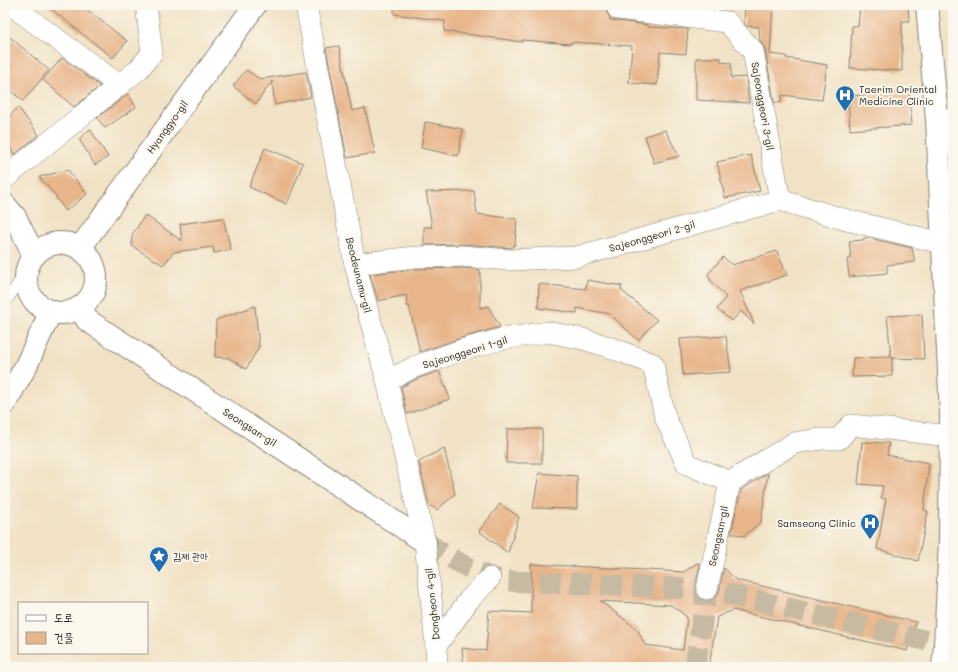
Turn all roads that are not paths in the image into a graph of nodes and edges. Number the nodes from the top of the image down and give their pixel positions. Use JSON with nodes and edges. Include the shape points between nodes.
{"nodes":[{"id":1,"x":11,"y":5,"type":"edge"},
{"id":2,"x":146,"y":5,"type":"edge"},
{"id":3,"x":255,"y":5,"type":"edge"},
{"id":4,"x":306,"y":5,"type":"edge"},
{"id":5,"x":619,"y":5,"type":"edge"},
{"id":6,"x":927,"y":5,"type":"edge"},
{"id":7,"x":702,"y":12,"type":"edge"},
{"id":8,"x":119,"y":85,"type":"junction"},
{"id":9,"x":945,"y":120,"type":"edge"},
{"id":10,"x":5,"y":178,"type":"edge"},
{"id":11,"x":780,"y":200,"type":"junction"},
{"id":12,"x":5,"y":204,"type":"edge"},
{"id":13,"x":942,"y":243,"type":"junction"},
{"id":14,"x":80,"y":248,"type":"junction"},
{"id":15,"x":30,"y":264,"type":"junction"},
{"id":16,"x":355,"y":264,"type":"junction"},
{"id":17,"x":5,"y":302,"type":"edge"},
{"id":18,"x":80,"y":307,"type":"junction"},
{"id":19,"x":51,"y":311,"type":"junction"},
{"id":20,"x":387,"y":381,"type":"junction"},
{"id":21,"x":5,"y":403,"type":"edge"},
{"id":22,"x":952,"y":414,"type":"edge"},
{"id":23,"x":950,"y":436,"type":"junction"},
{"id":24,"x":730,"y":482,"type":"junction"},
{"id":25,"x":425,"y":542,"type":"junction"},
{"id":26,"x":490,"y":578,"type":"dead end"},
{"id":27,"x":707,"y":589,"type":"tunnel mouth"},
{"id":28,"x":436,"y":646,"type":"junction"},
{"id":29,"x":949,"y":646,"type":"edge"},
{"id":30,"x":437,"y":667,"type":"edge"},
{"id":31,"x":943,"y":667,"type":"edge"}],
"edges":[{"from":1,"to":8,"type":"street"},
{"from":2,"to":8,"type":"street","via":[[152,53],[139,69]]},
{"from":3,"to":14,"type":"street","name":"Hyanggyo-gil"},
{"from":4,"to":16,"type":"street","name":"Beodeunamu-gil"},
{"from":5,"to":7,"type":"street","name":"Sajeonggeori 3-gil","via":[[618,9]]},
{"from":6,"to":9,"type":"street"},
{"from":7,"to":11,"type":"street","name":"Sajeonggeori 3-gil","via":[[727,22],[753,51]]},
{"from":8,"to":10,"type":"street"},
{"from":9,"to":13,"type":"street"},
{"from":11,"to":13,"type":"street"},
{"from":11,"to":16,"type":"street","name":"Sajeonggeori 2-gil","via":[[576,257],[509,260],[463,256],[415,257]]},
{"from":12,"to":15,"type":"street","via":[[15,217]]},
{"from":13,"to":22,"type":"street"},
{"from":14,"to":15,"type":"street","via":[[70,244],[51,244],[42,248]]},
{"from":14,"to":18,"type":"street","via":[[93,263],[95,283],[87,301]]},
{"from":15,"to":17,"type":"lane"},
{"from":15,"to":19,"type":"street","via":[[26,283],[29,292],[42,307]]},
{"from":16,"to":20,"type":"street","name":"Beodeunamu-gil"},
{"from":18,"to":19,"type":"street","via":[[61,313]]},
{"from":18,"to":25,"type":"street","name":"Seongsan-gil","via":[[87,320]]},
{"from":19,"to":21,"type":"street","via":[[26,366]]},
{"from":20,"to":24,"type":"street","name":"Sajeonggeori 1-gil","via":[[414,367],[502,339],[548,332],[583,339],[653,364],[665,417],[687,464]]},
{"from":20,"to":25,"type":"street","name":"Beodeunamu-gil"},
{"from":22,"to":23,"type":"street"},
{"from":23,"to":24,"type":"street","via":[[851,425],[839,439],[794,443]]},
{"from":23,"to":29,"type":"street"},
{"from":24,"to":27,"type":"street","name":"Seongsan-gil"},
{"from":25,"to":28,"type":"street","name":"Dongheon 4-gil"},
{"from":26,"to":28,"type":"street","via":[[469,600]]},
{"from":28,"to":30,"type":"street","name":"Dongheon 4-gil"},
{"from":29,"to":31,"type":"street"}]}
